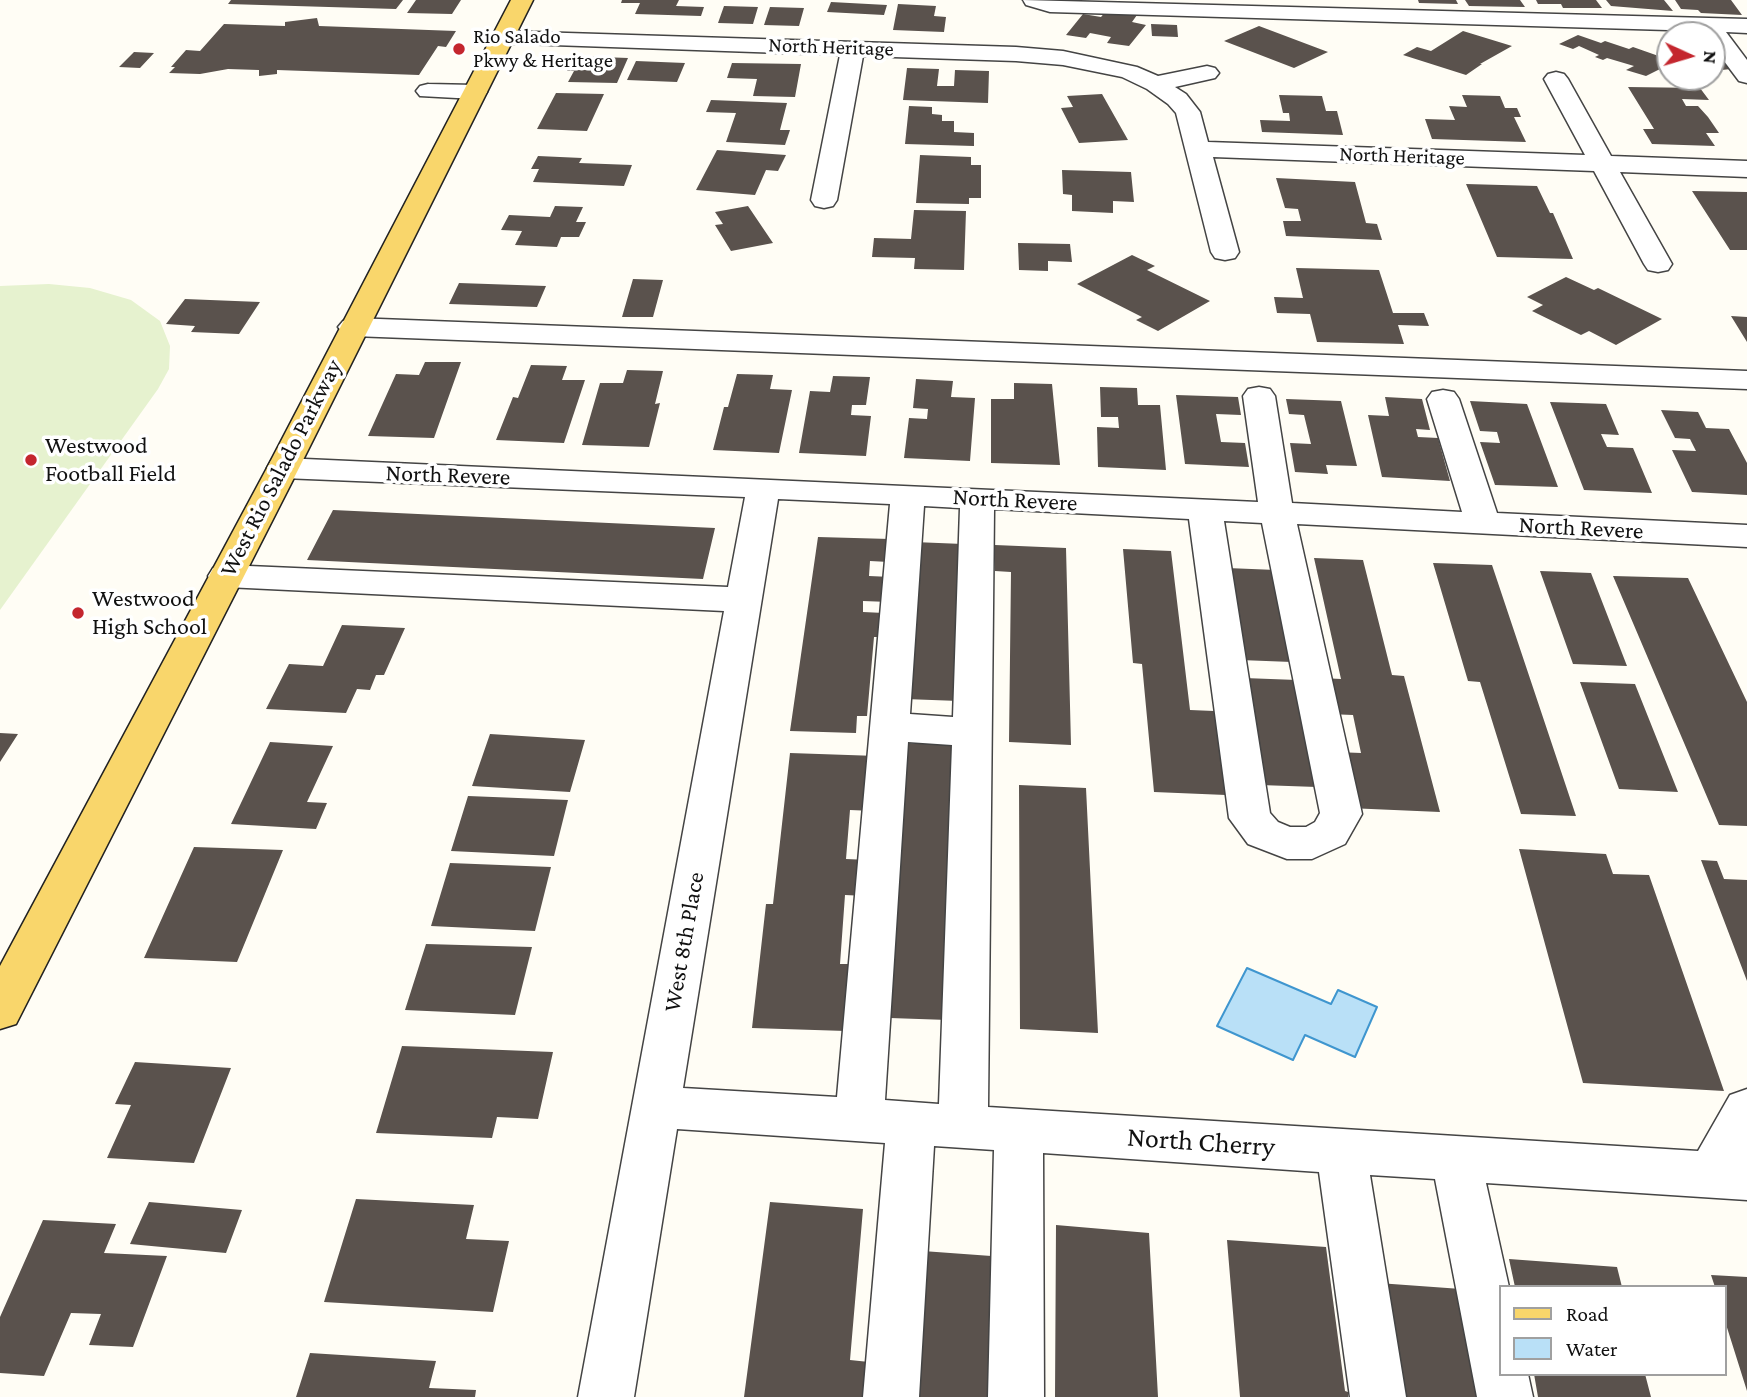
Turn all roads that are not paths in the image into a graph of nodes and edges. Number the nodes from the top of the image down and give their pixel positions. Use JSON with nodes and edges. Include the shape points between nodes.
{"nodes":[{"id":1,"x":522,"y":0,"type":"edge"},
{"id":2,"x":1034,"y":0,"type":"edge"},
{"id":3,"x":1656,"y":23,"type":"edge"},
{"id":4,"x":1726,"y":25,"type":"edge"},
{"id":5,"x":1747,"y":26,"type":"edge"},
{"id":6,"x":503,"y":38,"type":"junction"},
{"id":7,"x":853,"y":47,"type":"junction"},
{"id":8,"x":1726,"y":48,"type":"edge"},
{"id":9,"x":1207,"y":74,"type":"dead end"},
{"id":10,"x":1747,"y":76,"type":"edge"},
{"id":11,"x":1556,"y":79,"type":"dead end"},
{"id":12,"x":1155,"y":84,"type":"junction"},
{"id":13,"x":428,"y":91,"type":"dead end"},
{"id":14,"x":475,"y":92,"type":"junction"},
{"id":15,"x":1199,"y":149,"type":"junction"},
{"id":16,"x":1605,"y":164,"type":"junction"},
{"id":17,"x":1747,"y":169,"type":"edge"},
{"id":18,"x":824,"y":200,"type":"dead end"},
{"id":19,"x":1226,"y":251,"type":"dead end"},
{"id":20,"x":1658,"y":264,"type":"dead end"},
{"id":21,"x":353,"y":327,"type":"junction"},
{"id":22,"x":1747,"y":380,"type":"edge"},
{"id":23,"x":1259,"y":396,"type":"dead end"},
{"id":24,"x":1443,"y":399,"type":"dead end"},
{"id":25,"x":283,"y":468,"type":"junction"},
{"id":26,"x":763,"y":488,"type":"junction"},
{"id":27,"x":908,"y":495,"type":"junction"},
{"id":28,"x":977,"y":498,"type":"junction"},
{"id":29,"x":1205,"y":509,"type":"junction"},
{"id":30,"x":1277,"y":513,"type":"junction"},
{"id":31,"x":1483,"y":523,"type":"junction"},
{"id":32,"x":1747,"y":536,"type":"edge"},
{"id":33,"x":226,"y":576,"type":"junction"},
{"id":34,"x":744,"y":600,"type":"junction"},
{"id":35,"x":888,"y":727,"type":"junction"},
{"id":36,"x":972,"y":732,"type":"junction"},
{"id":37,"x":1,"y":1006,"type":"edge"},
{"id":38,"x":656,"y":1107,"type":"junction"},
{"id":39,"x":1747,"y":1110,"type":"edge"},
{"id":40,"x":859,"y":1119,"type":"junction"},
{"id":41,"x":911,"y":1123,"type":"junction"},
{"id":42,"x":963,"y":1126,"type":"junction"},
{"id":43,"x":1019,"y":1130,"type":"junction"},
{"id":44,"x":1341,"y":1150,"type":"junction"},
{"id":45,"x":1456,"y":1157,"type":"junction"},
{"id":46,"x":1729,"y":1176,"type":"edge"},
{"id":47,"x":1498,"y":1363,"type":"edge"},
{"id":48,"x":1501,"y":1376,"type":"edge"},
{"id":49,"x":606,"y":1397,"type":"edge"},
{"id":50,"x":891,"y":1397,"type":"edge"},
{"id":51,"x":1016,"y":1397,"type":"edge"},
{"id":52,"x":1378,"y":1397,"type":"edge"},
{"id":53,"x":1505,"y":1397,"type":"edge"}],
"edges":[{"from":1,"to":6,"type":"main road","name":"West Rio Salado Parkway"},
{"from":2,"to":3,"type":"street","via":[[1063,5]]},
{"from":4,"to":5,"type":"street"},
{"from":6,"to":7,"type":"street","name":"North Heritage"},
{"from":6,"to":14,"type":"main road","name":"West Rio Salado Parkway"},
{"from":7,"to":12,"type":"street","name":"North Heritage","via":[[1063,58],[1129,72]]},
{"from":7,"to":18,"type":"street"},
{"from":8,"to":10,"type":"street"},
{"from":9,"to":12,"type":"street"},
{"from":11,"to":16,"type":"street"},
{"from":12,"to":15,"type":"street","name":"North Heritage","via":[[1188,112]]},
{"from":13,"to":14,"type":"street"},
{"from":14,"to":21,"type":"main road","name":"West Rio Salado Parkway"},
{"from":15,"to":16,"type":"street","name":"North Heritage"},
{"from":15,"to":19,"type":"street","name":"North Heritage"},
{"from":16,"to":17,"type":"street","name":"North Heritage"},
{"from":16,"to":20,"type":"street"},
{"from":21,"to":22,"type":"street"},
{"from":21,"to":25,"type":"main road","name":"West Rio Salado Parkway"},
{"from":23,"to":30,"type":"street"},
{"from":24,"to":31,"type":"street"},
{"from":25,"to":26,"type":"street","name":"North Revere"},
{"from":25,"to":33,"type":"main road","name":"West Rio Salado Parkway"},
{"from":26,"to":27,"type":"street","name":"North Revere"},
{"from":26,"to":34,"type":"street","name":"West 8th Place"},
{"from":27,"to":28,"type":"street","name":"North Revere"},
{"from":27,"to":35,"type":"street"},
{"from":28,"to":29,"type":"street","name":"North Revere"},
{"from":28,"to":36,"type":"street"},
{"from":29,"to":30,"type":"street","name":"North Revere"},
{"from":29,"to":30,"type":"street","via":[[1250,818],[1263,833],[1287,843],[1312,843],[1330,833],[1341,814]]},
{"from":30,"to":31,"type":"street","name":"North Revere"},
{"from":31,"to":32,"type":"street","name":"North Revere"},
{"from":33,"to":34,"type":"street"},
{"from":33,"to":37,"type":"main road","name":"West Rio Salado Parkway"},
{"from":34,"to":38,"type":"street","name":"West 8th Place"},
{"from":35,"to":36,"type":"street"},
{"from":35,"to":40,"type":"street"},
{"from":36,"to":42,"type":"street"},
{"from":38,"to":40,"type":"street","name":"North Cherry"},
{"from":38,"to":49,"type":"street","name":"West 8th Place"},
{"from":39,"to":46,"type":"street"},
{"from":40,"to":41,"type":"street","name":"North Cherry"},
{"from":41,"to":42,"type":"street","name":"North Cherry"},
{"from":41,"to":50,"type":"street"},
{"from":42,"to":43,"type":"street","name":"North Cherry"},
{"from":43,"to":44,"type":"street","name":"North Cherry"},
{"from":43,"to":51,"type":"street"},
{"from":44,"to":45,"type":"street","name":"North Cherry"},
{"from":44,"to":52,"type":"street"},
{"from":45,"to":46,"type":"street","name":"North Cherry"},
{"from":45,"to":47,"type":"street"},
{"from":48,"to":53,"type":"street"}]}
